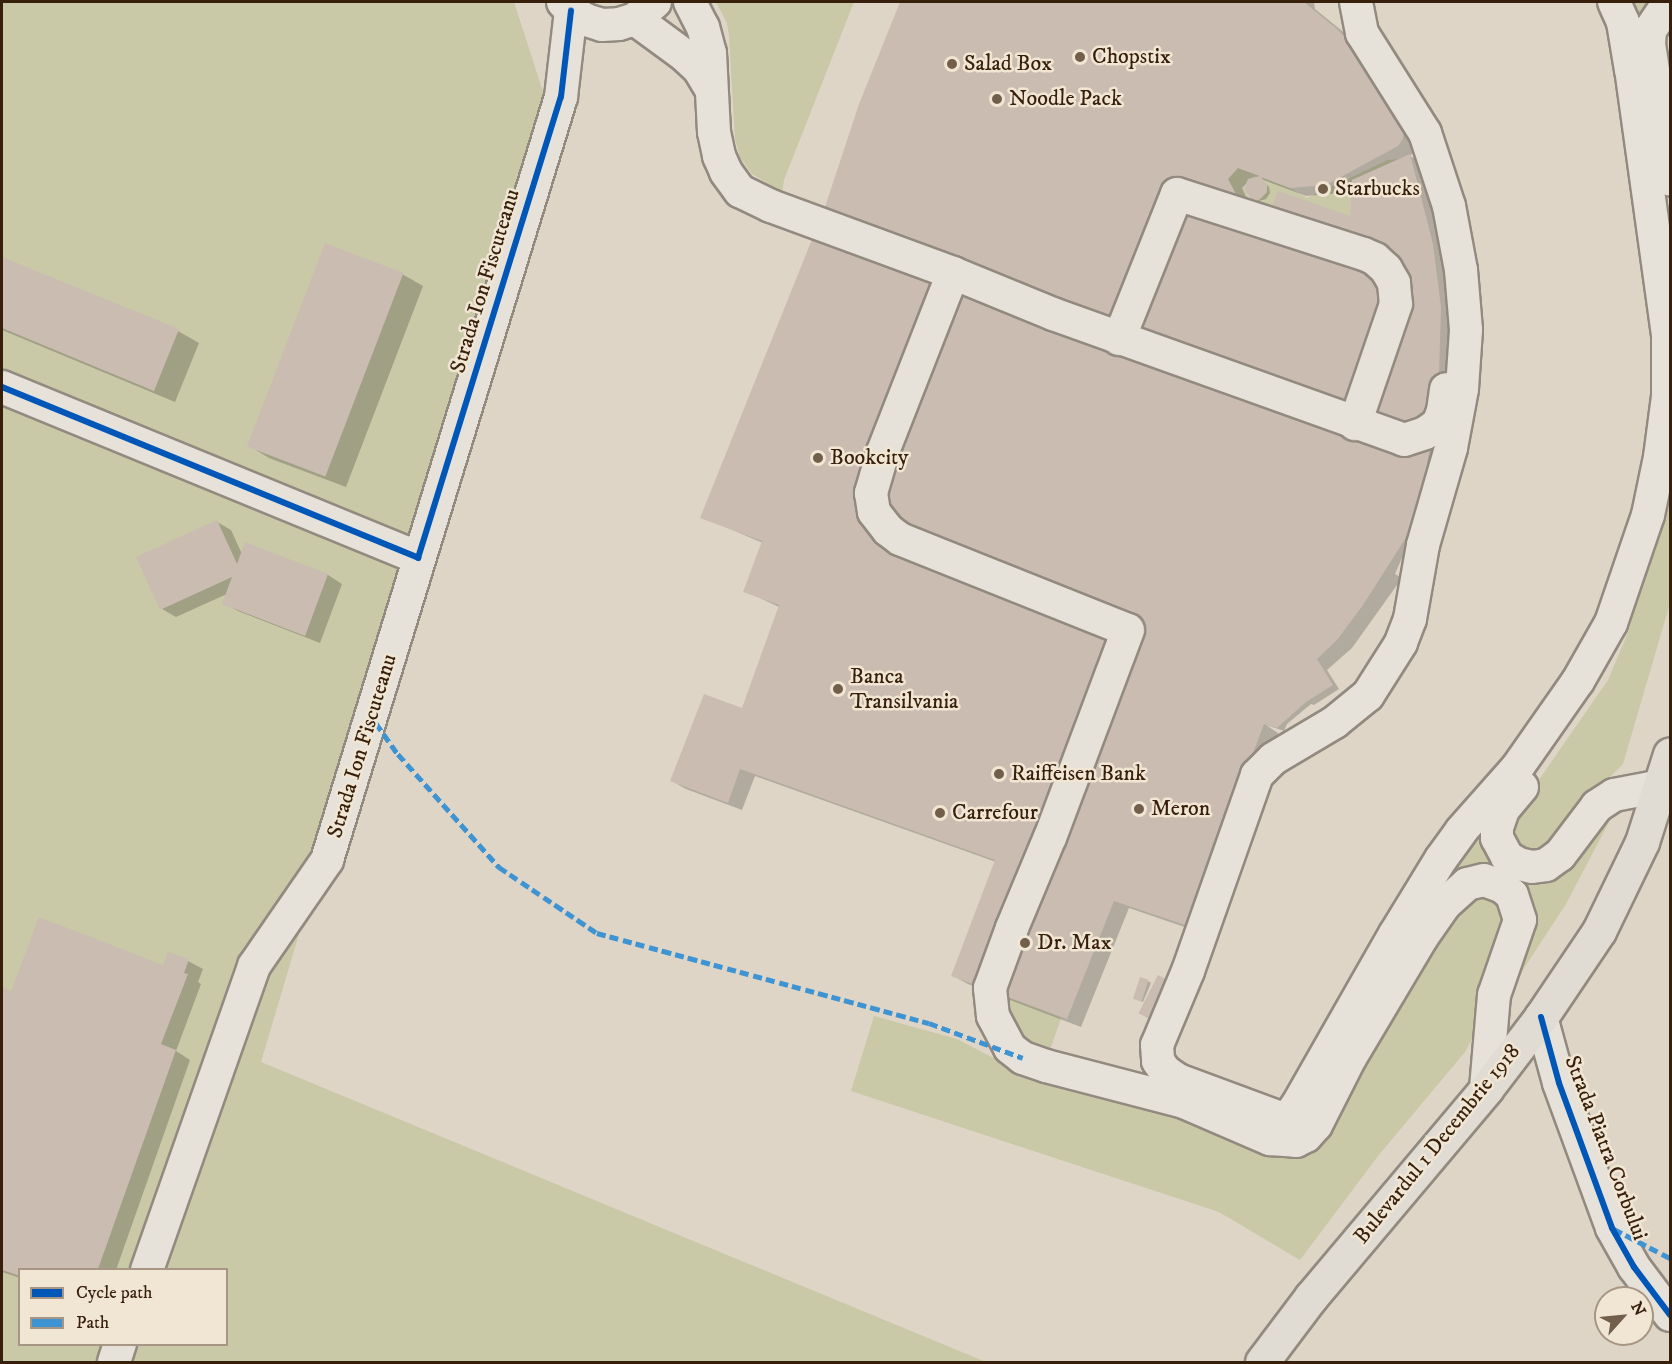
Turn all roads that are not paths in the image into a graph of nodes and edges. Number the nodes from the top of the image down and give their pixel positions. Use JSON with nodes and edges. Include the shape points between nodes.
{"nodes":[{"id":1,"x":690,"y":2,"type":"edge"},
{"id":2,"x":1356,"y":2,"type":"edge"},
{"id":3,"x":1614,"y":2,"type":"edge"},
{"id":4,"x":1669,"y":2,"type":"edge"},
{"id":5,"x":567,"y":6,"type":"edge"},
{"id":6,"x":645,"y":10,"type":"edge"},
{"id":7,"x":602,"y":25,"type":"junction"},
{"id":8,"x":711,"y":89,"type":"junction"},
{"id":9,"x":561,"y":97,"type":"junction"},
{"id":10,"x":1422,"y":148,"type":"junction"},
{"id":11,"x":1671,"y":179,"type":"edge"},
{"id":12,"x":953,"y":273,"type":"junction"},
{"id":13,"x":1119,"y":339,"type":"junction"},
{"id":14,"x":2,"y":387,"type":"edge"},
{"id":15,"x":1669,"y":396,"type":"edge"},
{"id":16,"x":1355,"y":424,"type":"junction"},
{"id":17,"x":1665,"y":443,"type":"edge"},
{"id":18,"x":418,"y":558,"type":"junction"},
{"id":19,"x":1611,"y":623,"type":"junction"},
{"id":20,"x":1671,"y":754,"type":"edge"},
{"id":21,"x":1661,"y":786,"type":"junction"},
{"id":22,"x":1541,"y":1017,"type":"junction"},
{"id":23,"x":1486,"y":1089,"type":"junction"},
{"id":24,"x":147,"y":1268,"type":"edge"},
{"id":25,"x":1671,"y":1315,"type":"edge"},
{"id":26,"x":119,"y":1346,"type":"edge"},
{"id":27,"x":114,"y":1362,"type":"edge"},
{"id":28,"x":1262,"y":1362,"type":"edge"}],
"edges":[{"from":1,"to":8,"type":"street","via":[[710,53]]},
{"from":2,"to":10,"type":"street","via":[[1359,25]]},
{"from":3,"to":15,"type":"street","via":[[1624,32],[1646,206],[1668,335]]},
{"from":4,"to":11,"type":"street","via":[[1650,30],[1649,44]]},
{"from":5,"to":7,"type":"street","via":[[586,20]]},
{"from":5,"to":9,"type":"street","name":"Strada Ion Fiscuteanu"},
{"from":6,"to":7,"type":"street","via":[[619,24]]},
{"from":6,"to":8,"type":"street"},
{"from":7,"to":9,"type":"street","name":"Strada Ion Fiscuteanu"},
{"from":8,"to":12,"type":"street","via":[[719,156],[740,191]]},
{"from":9,"to":18,"type":"street","name":"Strada Ion Fiscuteanu"},
{"from":10,"to":16,"type":"street","via":[[1445,283],[1445,401],[1438,424],[1425,434],[1404,440]]},
{"from":10,"to":19,"type":"street","via":[[1449,206],[1461,270],[1466,330],[1462,389],[1451,448],[1423,545],[1410,619],[1395,656],[1368,695],[1335,722],[1273,759],[1257,775],[1188,972],[1157,1045],[1158,1061],[1165,1071],[1206,1092],[1253,1109],[1281,1118],[1291,1114],[1441,859],[1545,729]]},
{"from":12,"to":13,"type":"street"},
{"from":12,"to":23,"type":"street","via":[[883,452],[871,493],[874,512],[900,539],[1128,630],[990,988],[993,1016],[1010,1048],[1023,1058],[1046,1066],[1184,1102],[1270,1139],[1296,1141],[1316,1125],[1350,1058],[1444,905],[1467,884],[1484,880],[1512,895],[1520,920],[1494,995]]},
{"from":13,"to":16,"type":"street"},
{"from":13,"to":16,"type":"street","via":[[1177,194],[1364,254],[1386,269],[1394,283],[1396,304]]},
{"from":14,"to":18,"type":"street"},
{"from":15,"to":17,"type":"street"},
{"from":17,"to":19,"type":"street","via":[[1648,515]]},
{"from":18,"to":24,"type":"street","name":"Strada Ion Fiscuteanu","via":[[327,860],[254,966]]},
{"from":19,"to":21,"type":"street","via":[[1606,664],[1562,734],[1503,810],[1497,838],[1507,858],[1532,867],[1546,865],[1566,848],[1597,806],[1614,795]]},
{"from":20,"to":21,"type":"main road","name":"Bulevardul 1 Decembrie 1918"},
{"from":21,"to":22,"type":"main road","name":"Bulevardul 1 Decembrie 1918","via":[[1642,842],[1599,931]]},
{"from":22,"to":23,"type":"main road","name":"Bulevardul 1 Decembrie 1918"},
{"from":22,"to":25,"type":"street","name":"Strada Piatra Corbului","via":[[1559,1083],[1612,1228],[1634,1267]]},
{"from":23,"to":28,"type":"main road","name":"Bulevardul 1 Decembrie 1918","via":[[1311,1297]]},
{"from":26,"to":27,"type":"street"}]}
